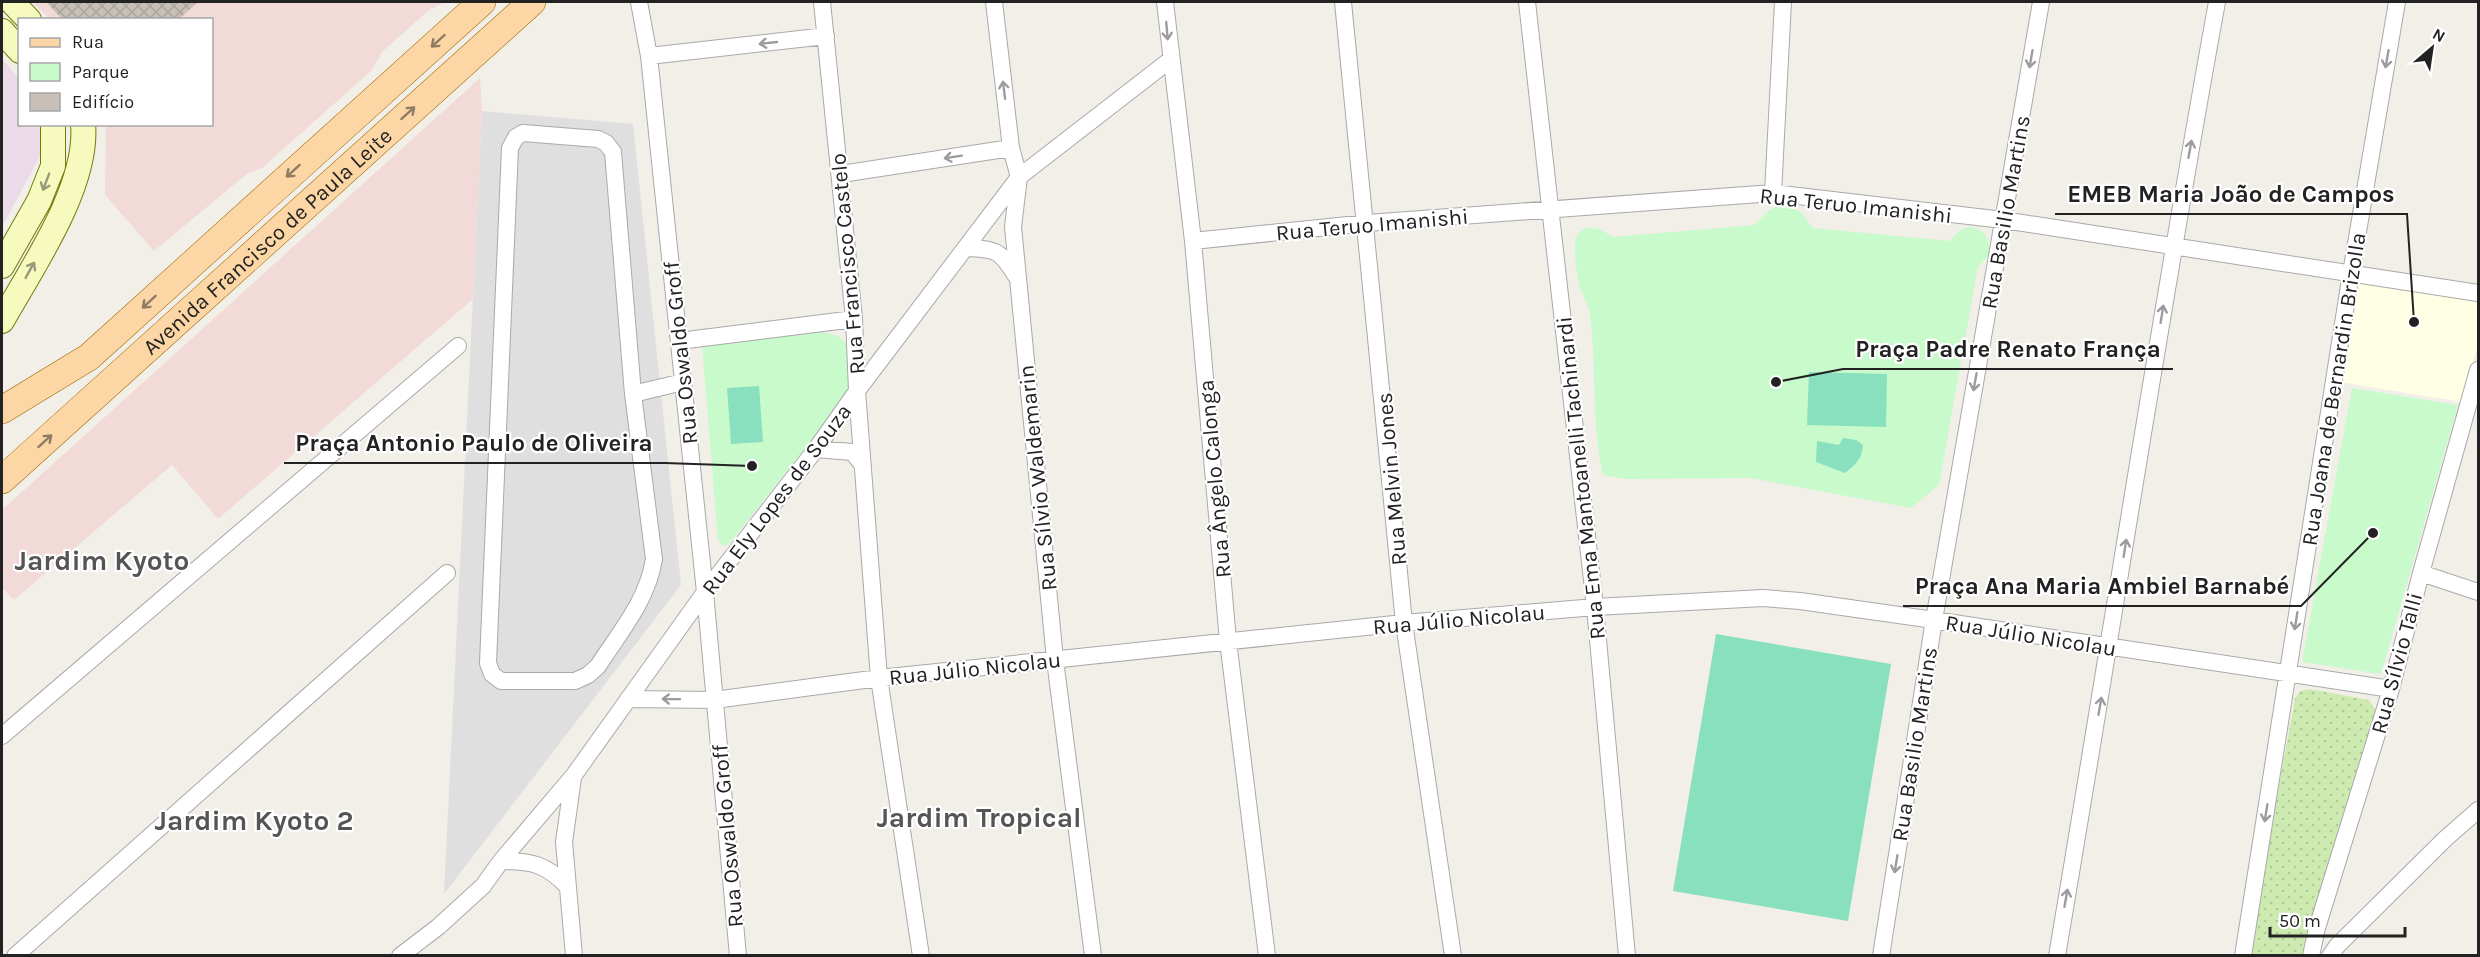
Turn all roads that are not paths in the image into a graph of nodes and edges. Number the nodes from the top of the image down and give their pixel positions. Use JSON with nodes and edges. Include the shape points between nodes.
{"nodes":[{"id":1,"x":12,"y":2,"type":"edge"},
{"id":2,"x":482,"y":2,"type":"edge"},
{"id":3,"x":532,"y":2,"type":"edge"},
{"id":4,"x":639,"y":2,"type":"edge"},
{"id":5,"x":822,"y":2,"type":"edge"},
{"id":6,"x":993,"y":2,"type":"edge"},
{"id":7,"x":1165,"y":2,"type":"edge"},
{"id":8,"x":1343,"y":2,"type":"edge"},
{"id":9,"x":1527,"y":2,"type":"edge"},
{"id":10,"x":1783,"y":2,"type":"edge"},
{"id":11,"x":2041,"y":2,"type":"edge"},
{"id":12,"x":2217,"y":2,"type":"edge"},
{"id":13,"x":2397,"y":2,"type":"edge"},
{"id":14,"x":27,"y":18,"type":"edge"},
{"id":15,"x":2,"y":31,"type":"edge"},
{"id":16,"x":826,"y":36,"type":"junction"},
{"id":17,"x":18,"y":49,"type":"edge"},
{"id":18,"x":649,"y":56,"type":"junction"},
{"id":19,"x":1170,"y":60,"type":"junction"},
{"id":20,"x":52,"y":126,"type":"edge"},
{"id":21,"x":84,"y":126,"type":"edge"},
{"id":22,"x":1011,"y":148,"type":"junction"},
{"id":23,"x":841,"y":174,"type":"junction"},
{"id":24,"x":1019,"y":177,"type":"junction"},
{"id":25,"x":1773,"y":193,"type":"junction"},
{"id":26,"x":1551,"y":209,"type":"junction"},
{"id":27,"x":2003,"y":220,"type":"junction"},
{"id":28,"x":1367,"y":224,"type":"junction"},
{"id":29,"x":1193,"y":241,"type":"junction"},
{"id":30,"x":966,"y":248,"type":"junction"},
{"id":31,"x":2172,"y":248,"type":"junction"},
{"id":32,"x":2,"y":266,"type":"edge"},
{"id":33,"x":2351,"y":273,"type":"junction"},
{"id":34,"x":179,"y":275,"type":"junction"},
{"id":35,"x":1018,"y":278,"type":"junction"},
{"id":36,"x":2478,"y":293,"type":"edge"},
{"id":37,"x":201,"y":301,"type":"junction"},
{"id":38,"x":854,"y":319,"type":"junction"},
{"id":39,"x":2,"y":321,"type":"edge"},
{"id":40,"x":679,"y":340,"type":"junction"},
{"id":41,"x":458,"y":346,"type":"dead end"},
{"id":42,"x":2478,"y":370,"type":"edge"},
{"id":43,"x":683,"y":382,"type":"junction"},
{"id":44,"x":857,"y":391,"type":"junction"},
{"id":45,"x":633,"y":394,"type":"junction"},
{"id":46,"x":2,"y":410,"type":"edge"},
{"id":47,"x":816,"y":449,"type":"junction"},
{"id":48,"x":862,"y":464,"type":"junction"},
{"id":49,"x":2,"y":480,"type":"edge"},
{"id":50,"x":447,"y":573,"type":"dead end"},
{"id":51,"x":2421,"y":573,"type":"junction"},
{"id":52,"x":705,"y":592,"type":"junction"},
{"id":53,"x":2478,"y":592,"type":"edge"},
{"id":54,"x":1595,"y":607,"type":"junction"},
{"id":55,"x":1934,"y":620,"type":"junction"},
{"id":56,"x":1404,"y":623,"type":"junction"},
{"id":57,"x":1228,"y":641,"type":"junction"},
{"id":58,"x":2109,"y":648,"type":"junction"},
{"id":59,"x":1055,"y":660,"type":"junction"},
{"id":60,"x":2288,"y":673,"type":"junction"},
{"id":61,"x":879,"y":678,"type":"junction"},
{"id":62,"x":2391,"y":689,"type":"junction"},
{"id":63,"x":628,"y":699,"type":"junction"},
{"id":64,"x":714,"y":700,"type":"junction"},
{"id":65,"x":2,"y":736,"type":"edge"},
{"id":66,"x":574,"y":775,"type":"junction"},
{"id":67,"x":2478,"y":810,"type":"edge"},
{"id":68,"x":501,"y":861,"type":"junction"},
{"id":69,"x":568,"y":887,"type":"junction"},
{"id":70,"x":15,"y":956,"type":"edge"},
{"id":71,"x":400,"y":956,"type":"edge"},
{"id":72,"x":574,"y":956,"type":"edge"},
{"id":73,"x":738,"y":956,"type":"edge"},
{"id":74,"x":921,"y":956,"type":"edge"},
{"id":75,"x":1093,"y":956,"type":"edge"},
{"id":76,"x":1267,"y":956,"type":"edge"},
{"id":77,"x":1454,"y":956,"type":"edge"},
{"id":78,"x":1627,"y":956,"type":"edge"},
{"id":79,"x":1881,"y":956,"type":"edge"},
{"id":80,"x":2056,"y":956,"type":"edge"},
{"id":81,"x":2243,"y":956,"type":"edge"},
{"id":82,"x":2311,"y":956,"type":"edge"},
{"id":83,"x":2331,"y":956,"type":"edge"}],
"edges":[{"from":1,"to":14,"type":"main road"},
{"from":2,"to":34,"type":"main road","name":"Avenida Francisco de Paula Leite","one_way":true},
{"from":37,"to":3,"type":"main road","name":"Avenida Francisco de Paula Leite","one_way":true},
{"from":4,"to":18,"type":"street","name":"Rua Oswaldo Groff"},
{"from":5,"to":16,"type":"street","name":"Rua Francisco Castelo"},
{"from":22,"to":6,"type":"street","name":"Rua Sílvio Waldemarin","one_way":true},
{"from":7,"to":19,"type":"street","name":"Rua Ângelo Calonga","one_way":true},
{"from":8,"to":28,"type":"street","name":"Rua Melvin Jones"},
{"from":9,"to":26,"type":"street","name":"Rua Ema Mantoanelli Tachinardi"},
{"from":10,"to":25,"type":"street"},
{"from":11,"to":27,"type":"street","name":"Rua Basilio Martins","one_way":true},
{"from":31,"to":12,"type":"street","one_way":true},
{"from":13,"to":33,"type":"street","name":"Rua Joana de Bernardin Brizolla","one_way":true},
{"from":15,"to":17,"type":"main road"},
{"from":16,"to":18,"type":"street","one_way":true},
{"from":16,"to":23,"type":"street","name":"Rua Francisco Castelo"},
{"from":18,"to":40,"type":"street","name":"Rua Oswaldo Groff"},
{"from":19,"to":24,"type":"street","name":"Rua Ely Lopes de Souza"},
{"from":19,"to":29,"type":"street","name":"Rua Ângelo Calonga"},
{"from":20,"to":32,"type":"main road","one_way":true,"via":[[53,166],[39,201]]},
{"from":39,"to":21,"type":"main road","one_way":true,"via":[[63,211],[81,159]]},
{"from":22,"to":23,"type":"street","one_way":true},
{"from":22,"to":24,"type":"street","name":"Rua Sílvio Waldemarin"},
{"from":23,"to":38,"type":"street","name":"Rua Francisco Castelo"},
{"from":24,"to":30,"type":"street","name":"Rua Ely Lopes de Souza"},
{"from":24,"to":35,"type":"street","name":"Rua Sílvio Waldemarin","via":[[1013,227]]},
{"from":25,"to":26,"type":"street","name":"Rua Teruo Imanishi"},
{"from":25,"to":27,"type":"street","name":"Rua Teruo Imanishi"},
{"from":26,"to":28,"type":"street","name":"Rua Teruo Imanishi"},
{"from":26,"to":54,"type":"street","name":"Rua Ema Mantoanelli Tachinardi"},
{"from":27,"to":31,"type":"street","name":"Rua Teruo Imanishi"},
{"from":27,"to":55,"type":"street","name":"Rua Basilio Martins","one_way":true},
{"from":28,"to":29,"type":"street","name":"Rua Teruo Imanishi"},
{"from":28,"to":56,"type":"street","name":"Rua Melvin Jones"},
{"from":29,"to":57,"type":"street","name":"Rua Ângelo Calonga"},
{"from":30,"to":35,"type":"street","via":[[988,249],[1004,256]]},
{"from":30,"to":44,"type":"street","name":"Rua Ely Lopes de Souza"},
{"from":31,"to":33,"type":"street","name":"Rua Teruo Imanishi"},
{"from":58,"to":31,"type":"street","one_way":true},
{"from":33,"to":36,"type":"street","name":"Rua Teruo Imanishi"},
{"from":33,"to":60,"type":"street","name":"Rua Joana de Bernardin Brizolla","one_way":true},
{"from":34,"to":37,"type":"main road"},
{"from":34,"to":46,"type":"main road","name":"Avenida Francisco de Paula Leite","one_way":true,"via":[[89,357]]},
{"from":35,"to":59,"type":"street","name":"Rua Sílvio Waldemarin"},
{"from":49,"to":37,"type":"main road","name":"Avenida Francisco de Paula Leite","one_way":true},
{"from":38,"to":40,"type":"street"},
{"from":38,"to":44,"type":"street","name":"Rua Francisco Castelo"},
{"from":40,"to":43,"type":"street","name":"Rua Oswaldo Groff"},
{"from":41,"to":65,"type":"street"},
{"from":42,"to":51,"type":"street","name":"Rua Sílvio Talli"},
{"from":43,"to":45,"type":"street"},
{"from":43,"to":52,"type":"street","name":"Rua Oswaldo Groff"},
{"from":44,"to":47,"type":"street","name":"Rua Ely Lopes de Souza"},
{"from":44,"to":48,"type":"street","name":"Rua Francisco Castelo"},
{"from":45,"to":45,"type":"street","via":[[613,152],[598,139],[523,133],[510,148],[488,663],[492,674],[501,681],[575,681],[588,675],[598,666],[645,592],[654,559]]},
{"from":47,"to":48,"type":"street","via":[[852,452]]},
{"from":47,"to":52,"type":"street","name":"Rua Ely Lopes de Souza"},
{"from":48,"to":61,"type":"street","name":"Rua Francisco Castelo"},
{"from":50,"to":70,"type":"street"},
{"from":51,"to":53,"type":"street"},
{"from":51,"to":62,"type":"street","name":"Rua Sílvio Talli"},
{"from":52,"to":63,"type":"street","name":"Rua Ely Lopes de Souza"},
{"from":52,"to":64,"type":"street","name":"Rua Oswaldo Groff"},
{"from":54,"to":55,"type":"street","name":"Rua Júlio Nicolau","via":[[1763,598]]},
{"from":54,"to":56,"type":"street","name":"Rua Júlio Nicolau"},
{"from":54,"to":78,"type":"street","name":"Rua Ema Mantoanelli Tachinardi"},
{"from":55,"to":58,"type":"street","name":"Rua Júlio Nicolau"},
{"from":55,"to":79,"type":"street","name":"Rua Basilio Martins","one_way":true},
{"from":56,"to":57,"type":"street","name":"Rua Júlio Nicolau"},
{"from":56,"to":77,"type":"street","name":"Rua Melvin Jones"},
{"from":57,"to":59,"type":"street","name":"Rua Júlio Nicolau"},
{"from":57,"to":76,"type":"street","name":"Rua Ângelo Calonga"},
{"from":58,"to":60,"type":"street","name":"Rua Júlio Nicolau"},
{"from":80,"to":58,"type":"street","one_way":true},
{"from":59,"to":61,"type":"street","name":"Rua Júlio Nicolau"},
{"from":59,"to":75,"type":"street","name":"Rua Sílvio Waldemarin"},
{"from":60,"to":62,"type":"street","name":"Rua Júlio Nicolau"},
{"from":60,"to":81,"type":"street","name":"Rua Joana de Bernardin Brizolla","one_way":true},
{"from":61,"to":64,"type":"street","name":"Rua Júlio Nicolau"},
{"from":61,"to":74,"type":"street","name":"Rua Francisco Castelo"},
{"from":62,"to":82,"type":"street","name":"Rua Sílvio Talli"},
{"from":64,"to":63,"type":"street","name":"Rua Júlio Nicolau","one_way":true},
{"from":63,"to":66,"type":"street","name":"Rua Ely Lopes de Souza"},
{"from":64,"to":73,"type":"street","name":"Rua Oswaldo Groff"},
{"from":66,"to":68,"type":"street","name":"Rua Ely Lopes de Souza"},
{"from":66,"to":69,"type":"street","via":[[564,842]]},
{"from":67,"to":83,"type":"street","via":[[2428,855]]},
{"from":68,"to":69,"type":"street","via":[[538,865],[553,872]]},
{"from":68,"to":71,"type":"street","name":"Rua Ely Lopes de Souza","via":[[465,903]]},
{"from":69,"to":72,"type":"street"}]}
